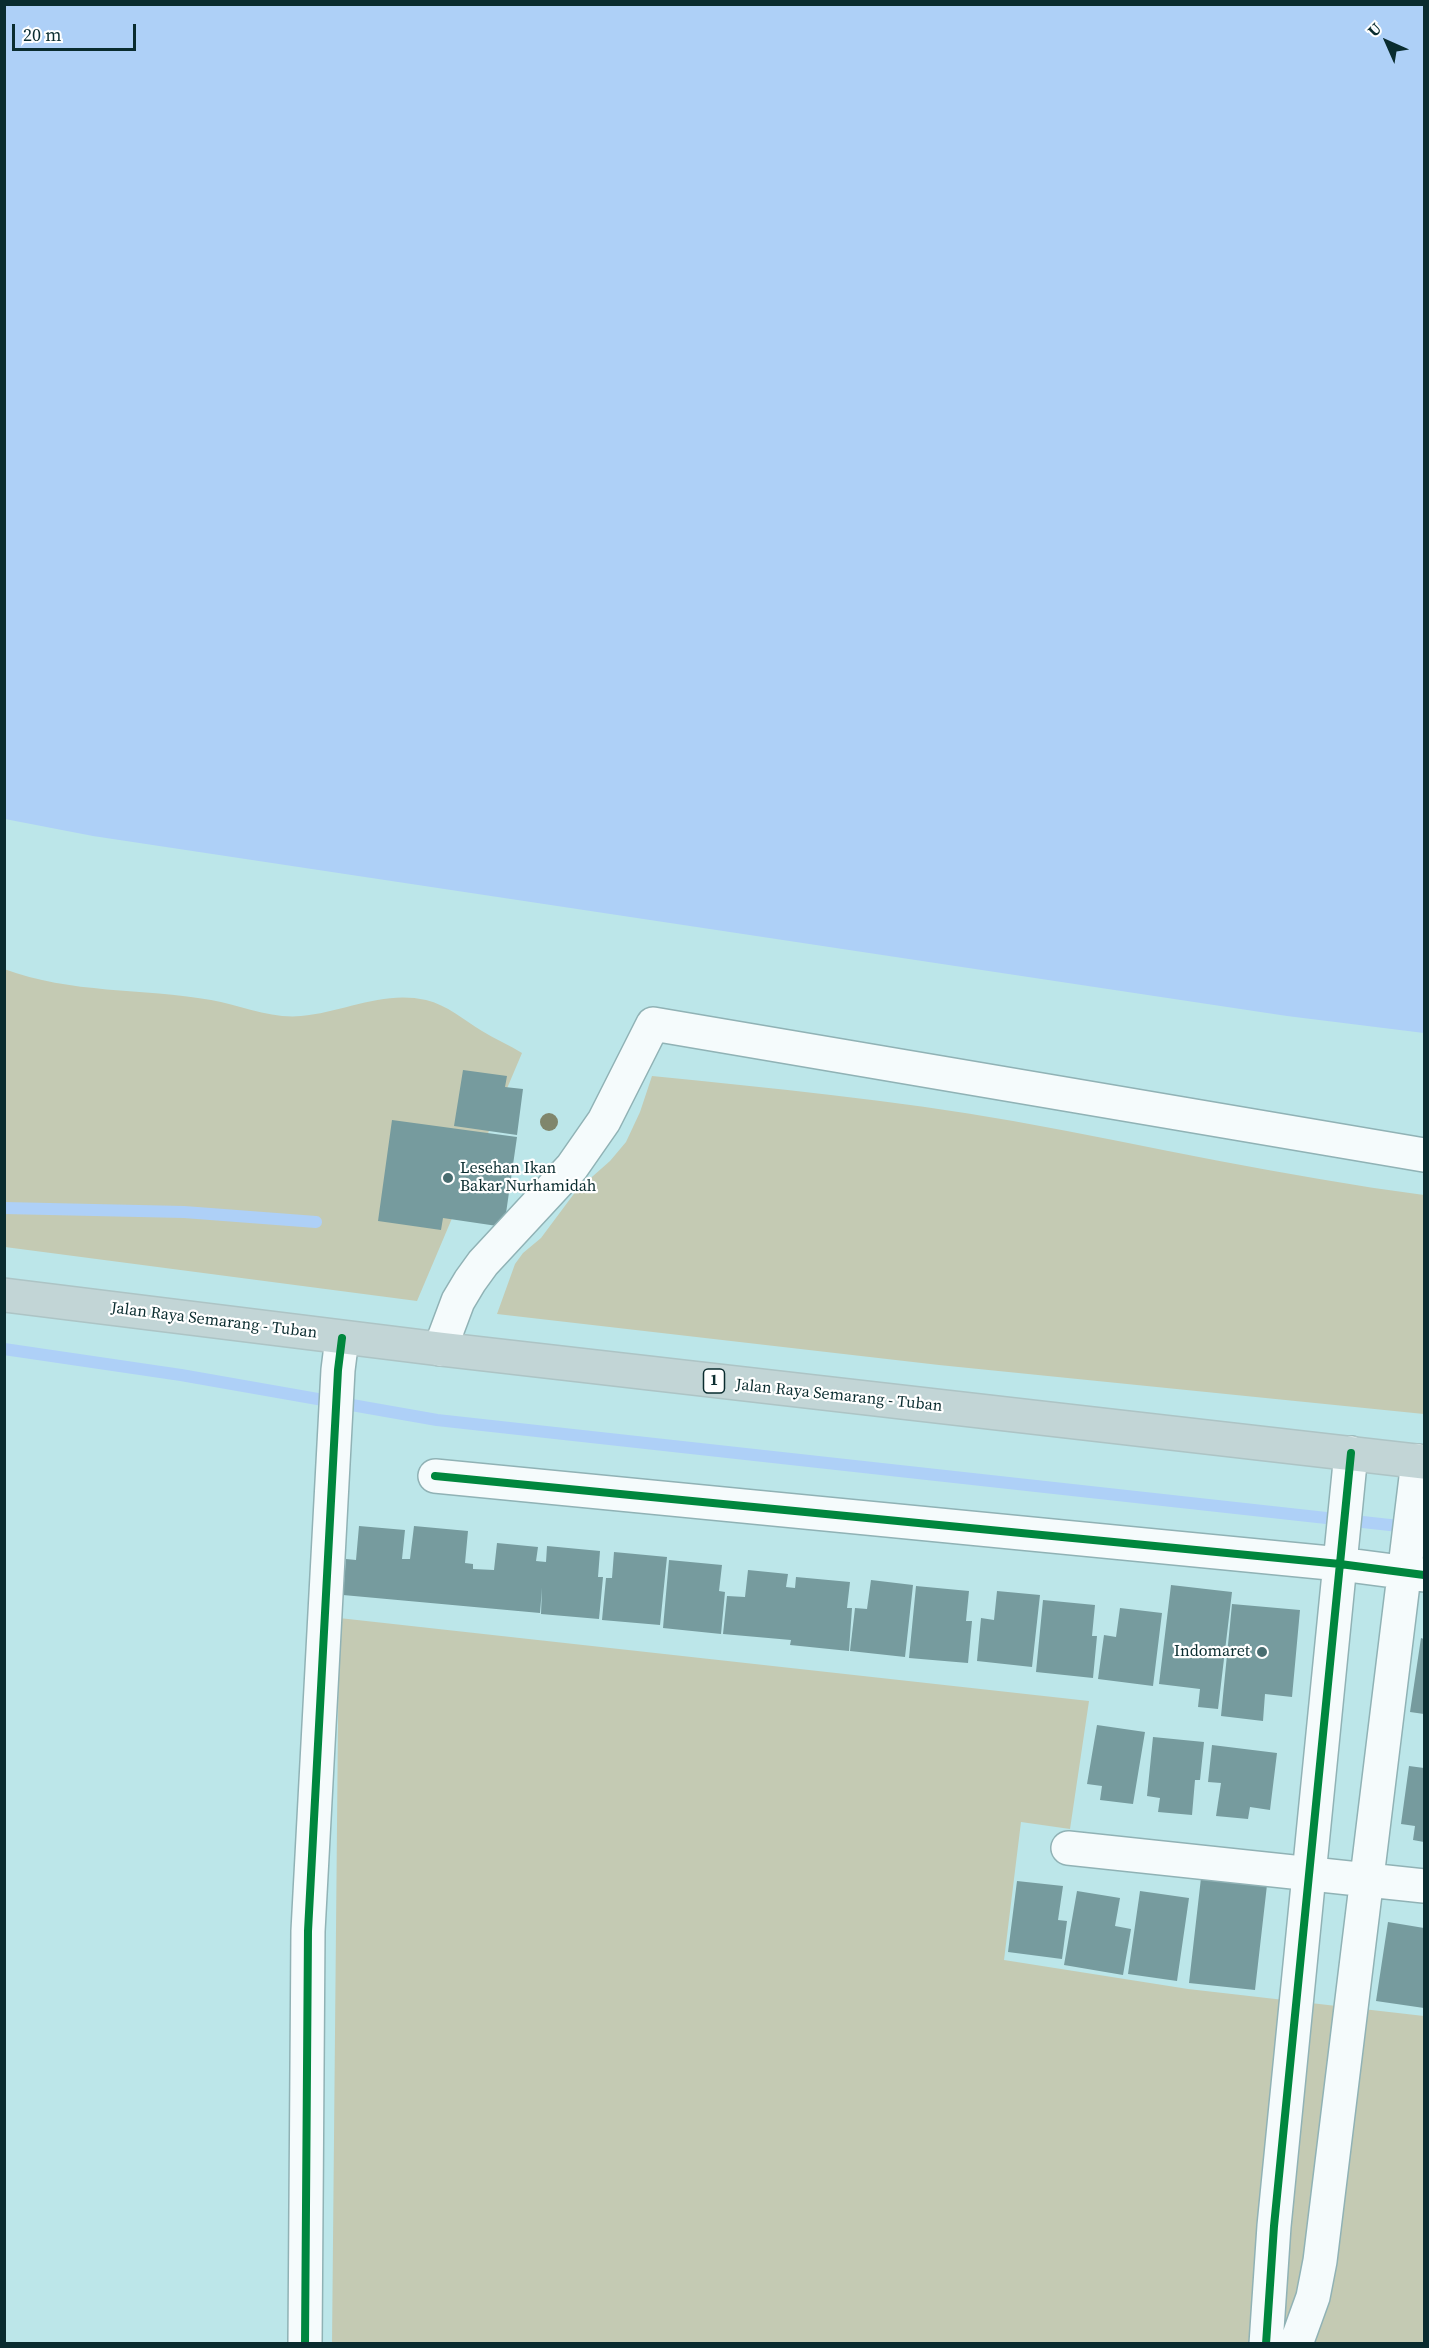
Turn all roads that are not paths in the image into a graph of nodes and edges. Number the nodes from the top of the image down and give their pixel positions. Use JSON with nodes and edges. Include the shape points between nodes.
{"nodes":[{"id":1,"x":1425,"y":1155,"type":"edge"},
{"id":2,"x":4,"y":1295,"type":"edge"},
{"id":3,"x":342,"y":1338,"type":"junction"},
{"id":4,"x":440,"y":1349,"type":"junction"},
{"id":5,"x":1421,"y":1462,"type":"edge"},
{"id":6,"x":1349,"y":1467,"type":"junction"},
{"id":7,"x":435,"y":1476,"type":"dead end"},
{"id":8,"x":1342,"y":1552,"type":"junction"},
{"id":9,"x":1412,"y":1565,"type":"edge"},
{"id":10,"x":1068,"y":1848,"type":"dead end"},
{"id":11,"x":1310,"y":1872,"type":"junction"},
{"id":12,"x":1366,"y":1878,"type":"junction"},
{"id":13,"x":1425,"y":1886,"type":"edge"},
{"id":14,"x":1285,"y":2115,"type":"junction"},
{"id":15,"x":1336,"y":2121,"type":"junction"},
{"id":16,"x":305,"y":2343,"type":"edge"},
{"id":17,"x":1266,"y":2343,"type":"edge"},
{"id":18,"x":1296,"y":2343,"type":"edge"}],
"edges":[{"from":1,"to":4,"type":"street","via":[[653,1024],[604,1121],[578,1158],[470,1281]]},
{"from":2,"to":3,"type":"highway","name":"Jalan Raya Semarang - Tuban","number":"1"},
{"from":3,"to":4,"type":"highway","name":"Jalan Raya Semarang - Tuban","number":"1"},
{"from":3,"to":16,"type":"street","via":[[308,1931]]},
{"from":4,"to":6,"type":"highway","name":"Jalan Raya Semarang - Tuban","number":"1"},
{"from":5,"to":6,"type":"highway","name":"Jalan Raya Semarang - Tuban","number":"1"},
{"from":5,"to":9,"type":"street","via":[[1415,1495]]},
{"from":6,"to":8,"type":"street"},
{"from":7,"to":8,"type":"street"},
{"from":8,"to":9,"type":"street"},
{"from":8,"to":11,"type":"street"},
{"from":9,"to":12,"type":"street"},
{"from":10,"to":11,"type":"street"},
{"from":11,"to":12,"type":"street"},
{"from":11,"to":14,"type":"street"},
{"from":12,"to":13,"type":"street"},
{"from":12,"to":15,"type":"street"},
{"from":14,"to":15,"type":"street"},
{"from":14,"to":17,"type":"street"},
{"from":15,"to":18,"type":"street","via":[[1320,2261]]}]}
